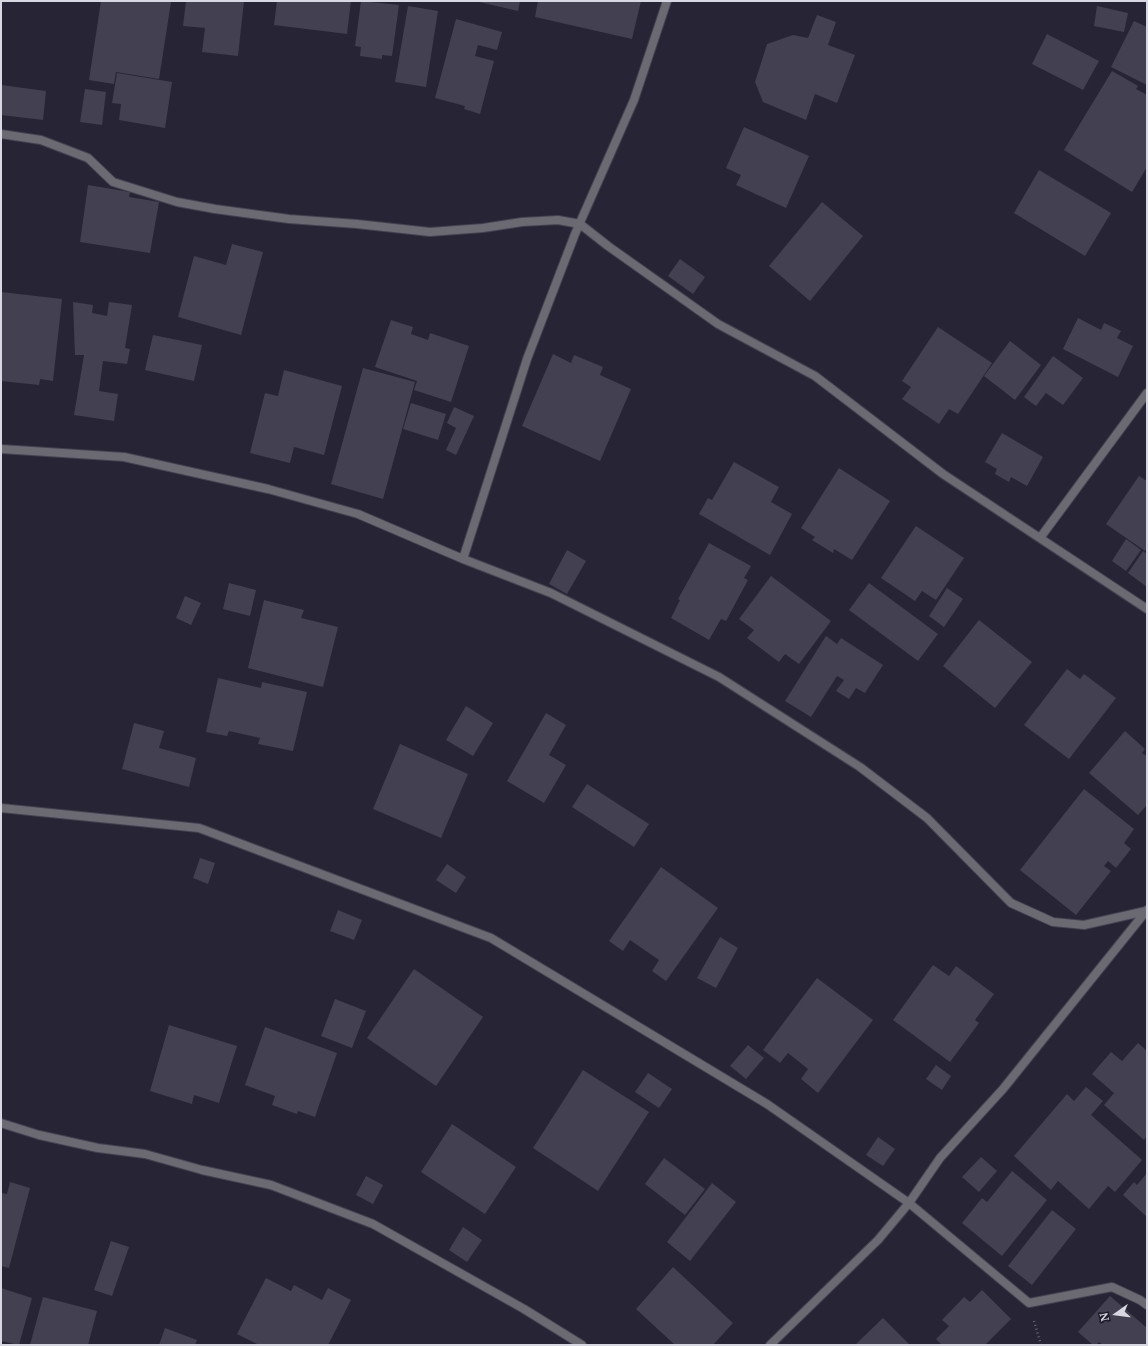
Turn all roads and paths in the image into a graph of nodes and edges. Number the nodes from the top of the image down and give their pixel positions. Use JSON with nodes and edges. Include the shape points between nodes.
{"nodes":[{"id":1,"x":666,"y":1,"type":"edge"},
{"id":2,"x":1,"y":134,"type":"edge"},
{"id":3,"x":580,"y":224,"type":"junction"},
{"id":4,"x":1147,"y":393,"type":"edge"},
{"id":5,"x":1,"y":449,"type":"edge"},
{"id":6,"x":1040,"y":538,"type":"junction"},
{"id":7,"x":463,"y":559,"type":"junction"},
{"id":8,"x":1147,"y":609,"type":"edge"},
{"id":9,"x":1,"y":808,"type":"edge"},
{"id":10,"x":1147,"y":910,"type":"edge"},
{"id":11,"x":1,"y":1122,"type":"edge"},
{"id":12,"x":908,"y":1203,"type":"junction"},
{"id":13,"x":1029,"y":1303,"type":"junction"},
{"id":14,"x":1147,"y":1305,"type":"edge"},
{"id":15,"x":582,"y":1345,"type":"edge"},
{"id":16,"x":770,"y":1345,"type":"edge"},
{"id":17,"x":1041,"y":1345,"type":"edge"}],
"edges":[{"from":1,"to":3,"type":"street","via":[[634,100]]},
{"from":2,"to":3,"type":"street","via":[[41,140],[88,158],[113,182],[177,202],[214,210],[430,232],[558,220]]},
{"from":3,"to":6,"type":"street","via":[[718,324],[815,376],[943,474]]},
{"from":3,"to":7,"type":"street","via":[[527,359]]},
{"from":4,"to":6,"type":"street"},
{"from":5,"to":7,"type":"street","via":[[124,457],[268,489],[358,514]]},
{"from":6,"to":8,"type":"street"},
{"from":7,"to":10,"type":"street","via":[[551,593],[719,677],[860,767],[927,818],[1012,903],[1053,922],[1084,925]]},
{"from":9,"to":12,"type":"street","via":[[199,828],[491,938],[767,1104]]},
{"from":10,"to":12,"type":"street","via":[[1003,1089],[940,1158]]},
{"from":11,"to":15,"type":"street","via":[[39,1135],[98,1148],[145,1154],[271,1185],[366,1221],[524,1309]]},
{"from":12,"to":13,"type":"street"},
{"from":12,"to":16,"type":"street","via":[[878,1240]]},
{"from":13,"to":14,"type":"street","via":[[1112,1287]]},
{"from":13,"to":17,"type":"path"}]}
